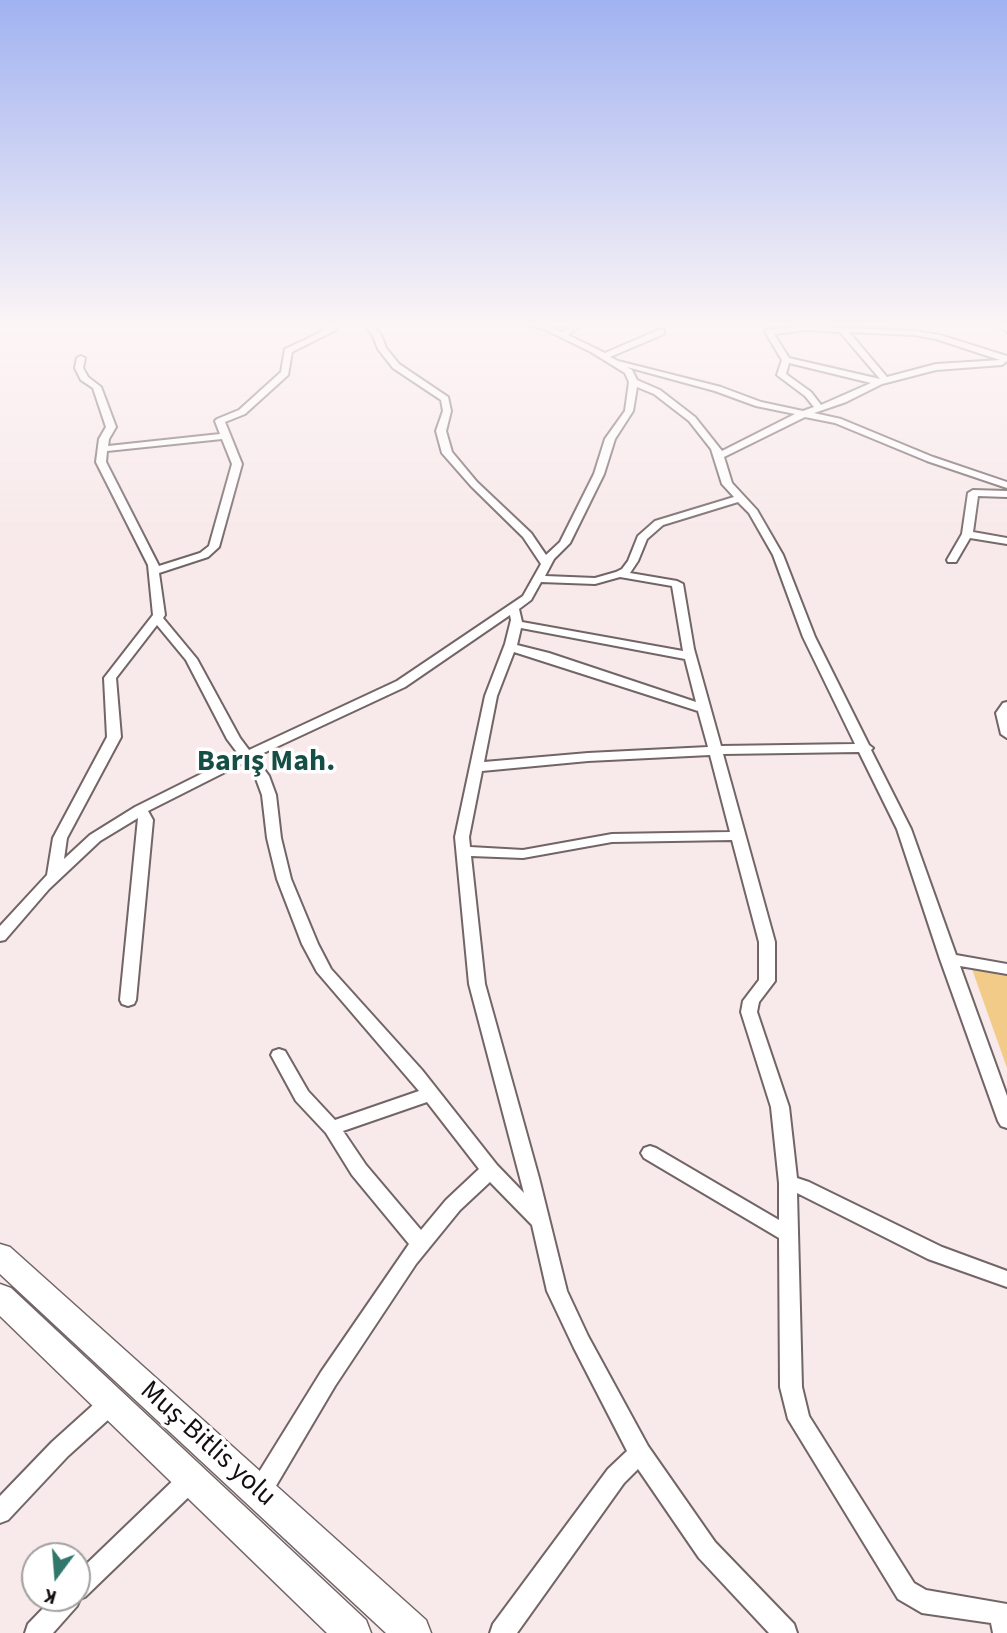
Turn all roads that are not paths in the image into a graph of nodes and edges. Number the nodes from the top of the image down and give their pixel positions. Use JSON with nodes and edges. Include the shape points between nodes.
{"nodes":[{"id":1,"x":101,"y":398,"type":"edge"},
{"id":2,"x":258,"y":398,"type":"edge"},
{"id":3,"x":444,"y":398,"type":"edge"},
{"id":4,"x":631,"y":398,"type":"edge"},
{"id":5,"x":665,"y":398,"type":"edge"},
{"id":6,"x":746,"y":398,"type":"edge"},
{"id":7,"x":811,"y":398,"type":"edge"},
{"id":8,"x":847,"y":398,"type":"edge"},
{"id":9,"x":819,"y":408,"type":"junction"},
{"id":10,"x":805,"y":413,"type":"junction"},
{"id":11,"x":225,"y":436,"type":"junction"},
{"id":12,"x":102,"y":450,"type":"junction"},
{"id":13,"x":719,"y":456,"type":"junction"},
{"id":14,"x":1007,"y":485,"type":"edge"},
{"id":15,"x":1007,"y":494,"type":"edge"},
{"id":16,"x":741,"y":498,"type":"junction"},
{"id":17,"x":967,"y":534,"type":"junction"},
{"id":18,"x":1007,"y":541,"type":"edge"},
{"id":19,"x":952,"y":561,"type":"dead end"},
{"id":20,"x":547,"y":565,"type":"junction"},
{"id":21,"x":153,"y":571,"type":"junction"},
{"id":22,"x":620,"y":574,"type":"junction"},
{"id":23,"x":540,"y":579,"type":"junction"},
{"id":24,"x":514,"y":616,"type":"junction"},
{"id":25,"x":157,"y":618,"type":"junction"},
{"id":26,"x":510,"y":647,"type":"junction"},
{"id":27,"x":689,"y":656,"type":"junction"},
{"id":28,"x":1007,"y":706,"type":"edge"},
{"id":29,"x":704,"y":709,"type":"junction"},
{"id":30,"x":1007,"y":734,"type":"edge"},
{"id":31,"x":866,"y":748,"type":"junction"},
{"id":32,"x":716,"y":750,"type":"junction"},
{"id":33,"x":245,"y":757,"type":"junction"},
{"id":34,"x":478,"y":767,"type":"junction"},
{"id":35,"x":140,"y":810,"type":"junction"},
{"id":36,"x":740,"y":836,"type":"junction"},
{"id":37,"x":464,"y":851,"type":"junction"},
{"id":38,"x":54,"y":877,"type":"junction"},
{"id":39,"x":0,"y":936,"type":"edge"},
{"id":40,"x":948,"y":959,"type":"junction"},
{"id":41,"x":1007,"y":968,"type":"edge"},
{"id":42,"x":128,"y":1000,"type":"dead end"},
{"id":43,"x":279,"y":1055,"type":"dead end"},
{"id":44,"x":431,"y":1094,"type":"junction"},
{"id":45,"x":1007,"y":1121,"type":"edge"},
{"id":46,"x":332,"y":1128,"type":"junction"},
{"id":47,"x":650,"y":1153,"type":"dead end"},
{"id":48,"x":491,"y":1170,"type":"junction"},
{"id":49,"x":788,"y":1183,"type":"junction"},
{"id":50,"x":541,"y":1222,"type":"junction"},
{"id":51,"x":789,"y":1232,"type":"junction"},
{"id":52,"x":421,"y":1244,"type":"junction"},
{"id":53,"x":0,"y":1256,"type":"edge"},
{"id":54,"x":1007,"y":1279,"type":"edge"},
{"id":55,"x":0,"y":1297,"type":"edge"},
{"id":56,"x":111,"y":1403,"type":"junction"},
{"id":57,"x":640,"y":1453,"type":"junction"},
{"id":58,"x":190,"y":1480,"type":"junction"},
{"id":59,"x":259,"y":1493,"type":"junction"},
{"id":60,"x":0,"y":1512,"type":"edge"},
{"id":61,"x":91,"y":1575,"type":"edge"},
{"id":62,"x":56,"y":1612,"type":"edge"},
{"id":63,"x":37,"y":1633,"type":"edge"},
{"id":64,"x":354,"y":1633,"type":"edge"},
{"id":65,"x":413,"y":1633,"type":"edge"},
{"id":66,"x":502,"y":1633,"type":"edge"},
{"id":67,"x":785,"y":1633,"type":"edge"},
{"id":68,"x":1005,"y":1633,"type":"edge"}],
"edges":[{"from":1,"to":12,"type":"street","via":[[111,427]]},
{"from":2,"to":11,"type":"street","via":[[243,412],[220,421]]},
{"from":3,"to":20,"type":"street","via":[[441,431],[447,453],[527,535]]},
{"from":4,"to":20,"type":"street","via":[[629,411],[610,439],[599,474],[565,543]]},
{"from":5,"to":13,"type":"street","via":[[692,419]]},
{"from":6,"to":10,"type":"street"},
{"from":7,"to":9,"type":"street"},
{"from":8,"to":9,"type":"street"},
{"from":9,"to":10,"type":"street"},
{"from":10,"to":13,"type":"street"},
{"from":10,"to":14,"type":"street","via":[[838,421]]},
{"from":11,"to":12,"type":"street"},
{"from":11,"to":21,"type":"street","via":[[237,464],[214,547],[204,555]]},
{"from":12,"to":21,"type":"street","via":[[101,462]]},
{"from":13,"to":16,"type":"street","via":[[727,484]]},
{"from":15,"to":17,"type":"street","via":[[973,493]]},
{"from":16,"to":22,"type":"street","via":[[659,523],[642,538],[633,561]]},
{"from":16,"to":31,"type":"street","via":[[778,555],[809,637]]},
{"from":17,"to":18,"type":"street"},
{"from":17,"to":19,"type":"street"},
{"from":20,"to":23,"type":"street"},
{"from":21,"to":25,"type":"street"},
{"from":22,"to":23,"type":"street","via":[[595,581]]},
{"from":22,"to":27,"type":"street","via":[[677,584]]},
{"from":23,"to":24,"type":"street"},
{"from":24,"to":26,"type":"street"},
{"from":24,"to":27,"type":"street"},
{"from":24,"to":33,"type":"street","via":[[401,684]]},
{"from":25,"to":33,"type":"street","via":[[191,659]]},
{"from":25,"to":38,"type":"street","via":[[110,678],[114,737],[60,838]]},
{"from":26,"to":29,"type":"street"},
{"from":26,"to":34,"type":"street","via":[[491,696]]},
{"from":27,"to":29,"type":"street"},
{"from":28,"to":30,"type":"street","via":[[1003,713]]},
{"from":29,"to":32,"type":"street"},
{"from":31,"to":32,"type":"street"},
{"from":31,"to":40,"type":"street","via":[[904,829]]},
{"from":32,"to":34,"type":"street"},
{"from":32,"to":36,"type":"street"},
{"from":33,"to":35,"type":"street"},
{"from":33,"to":44,"type":"street","via":[[262,776],[269,794],[284,879],[325,972]]},
{"from":34,"to":37,"type":"street","via":[[462,837]]},
{"from":35,"to":38,"type":"street","via":[[95,838]]},
{"from":35,"to":42,"type":"street","via":[[146,820]]},
{"from":36,"to":37,"type":"street","via":[[612,838],[523,854]]},
{"from":36,"to":49,"type":"street","via":[[768,942],[767,981],[751,1001],[749,1012],[778,1097]]},
{"from":37,"to":50,"type":"street","via":[[477,984]]},
{"from":38,"to":39,"type":"street"},
{"from":40,"to":41,"type":"street"},
{"from":40,"to":45,"type":"street"},
{"from":43,"to":46,"type":"street","via":[[302,1096]]},
{"from":44,"to":46,"type":"street"},
{"from":44,"to":48,"type":"street"},
{"from":46,"to":52,"type":"street","via":[[359,1170]]},
{"from":47,"to":51,"type":"street","via":[[780,1231]]},
{"from":48,"to":50,"type":"street"},
{"from":48,"to":52,"type":"street","via":[[453,1205]]},
{"from":49,"to":51,"type":"street"},
{"from":49,"to":54,"type":"street","via":[[912,1243]]},
{"from":50,"to":57,"type":"street","via":[[557,1291]]},
{"from":51,"to":68,"type":"street","via":[[792,1387],[804,1431],[906,1591],[922,1601],[1000,1613]]},
{"from":52,"to":59,"type":"street","via":[[328,1379]]},
{"from":53,"to":59,"type":"highway","name":"Muş-Bitlis yolu"},
{"from":55,"to":56,"type":"highway","name":"Muş-Bitlis yolu"},
{"from":56,"to":58,"type":"highway","name":"Muş-Bitlis yolu"},
{"from":56,"to":60,"type":"street"},
{"from":57,"to":66,"type":"street","via":[[615,1476]]},
{"from":57,"to":67,"type":"street","via":[[707,1550]]},
{"from":58,"to":61,"type":"street"},
{"from":58,"to":64,"type":"highway","name":"Muş-Bitlis yolu"},
{"from":59,"to":65,"type":"highway","name":"Muş-Bitlis yolu"},
{"from":62,"to":63,"type":"street"}]}
